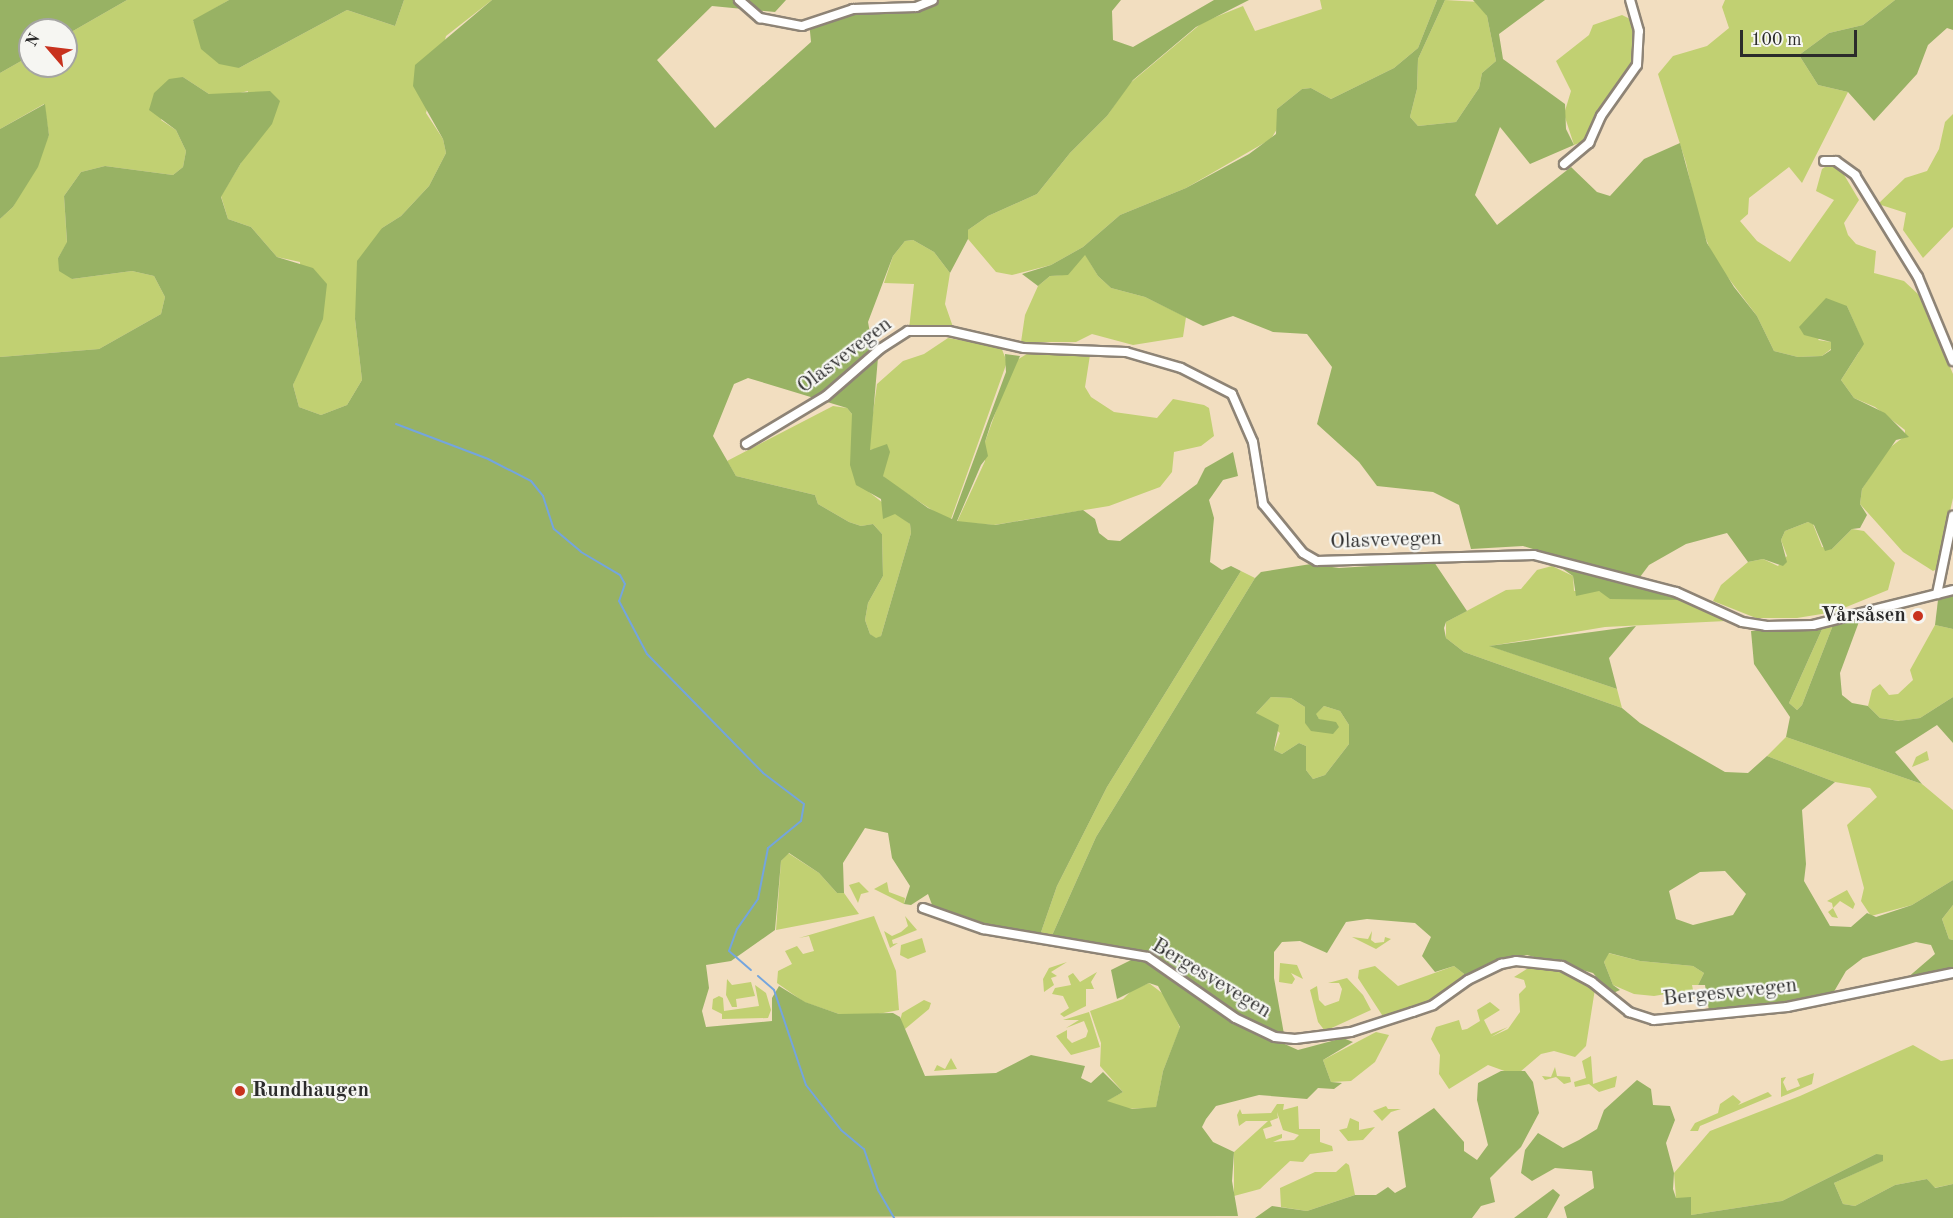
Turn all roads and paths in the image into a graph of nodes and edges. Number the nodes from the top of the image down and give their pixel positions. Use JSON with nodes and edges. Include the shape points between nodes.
{"nodes":[{"id":1,"x":739,"y":0,"type":"edge"},
{"id":2,"x":933,"y":0,"type":"edge"},
{"id":3,"x":1630,"y":0,"type":"edge"},
{"id":4,"x":1824,"y":161,"type":"dead end"},
{"id":5,"x":1564,"y":165,"type":"dead end"},
{"id":6,"x":1953,"y":361,"type":"edge"},
{"id":7,"x":746,"y":444,"type":"dead end"},
{"id":8,"x":1953,"y":516,"type":"edge"},
{"id":9,"x":1953,"y":591,"type":"edge"},
{"id":10,"x":1937,"y":594,"type":"junction"},
{"id":11,"x":923,"y":908,"type":"dead end"},
{"id":12,"x":1953,"y":973,"type":"edge"}],
"edges":[{"from":1,"to":2,"type":"street","via":[[760,18],[802,26],[853,9],[916,8]]},
{"from":3,"to":5,"type":"street","via":[[1639,32],[1637,65],[1601,116],[1589,142]]},
{"from":4,"to":6,"type":"street","via":[[1836,161],[1855,175],[1918,277]]},
{"from":7,"to":10,"type":"street","name":"Olasvevegen","via":[[826,396],[880,349],[908,331],[949,331],[1024,348],[1126,352],[1181,368],[1232,394],[1253,442],[1263,504],[1303,553],[1317,561],[1534,555],[1676,592],[1742,622],[1766,626],[1812,625]]},
{"from":8,"to":10,"type":"street"},
{"from":9,"to":10,"type":"street","name":"Olasvevegen"},
{"from":11,"to":12,"type":"street","name":"Bergesvevegen","via":[[983,929],[1148,957],[1236,1018],[1275,1037],[1295,1040],[1351,1032],[1433,1005],[1468,980],[1516,961],[1562,966],[1592,982],[1629,1012],[1654,1020],[1786,1007]]}]}
